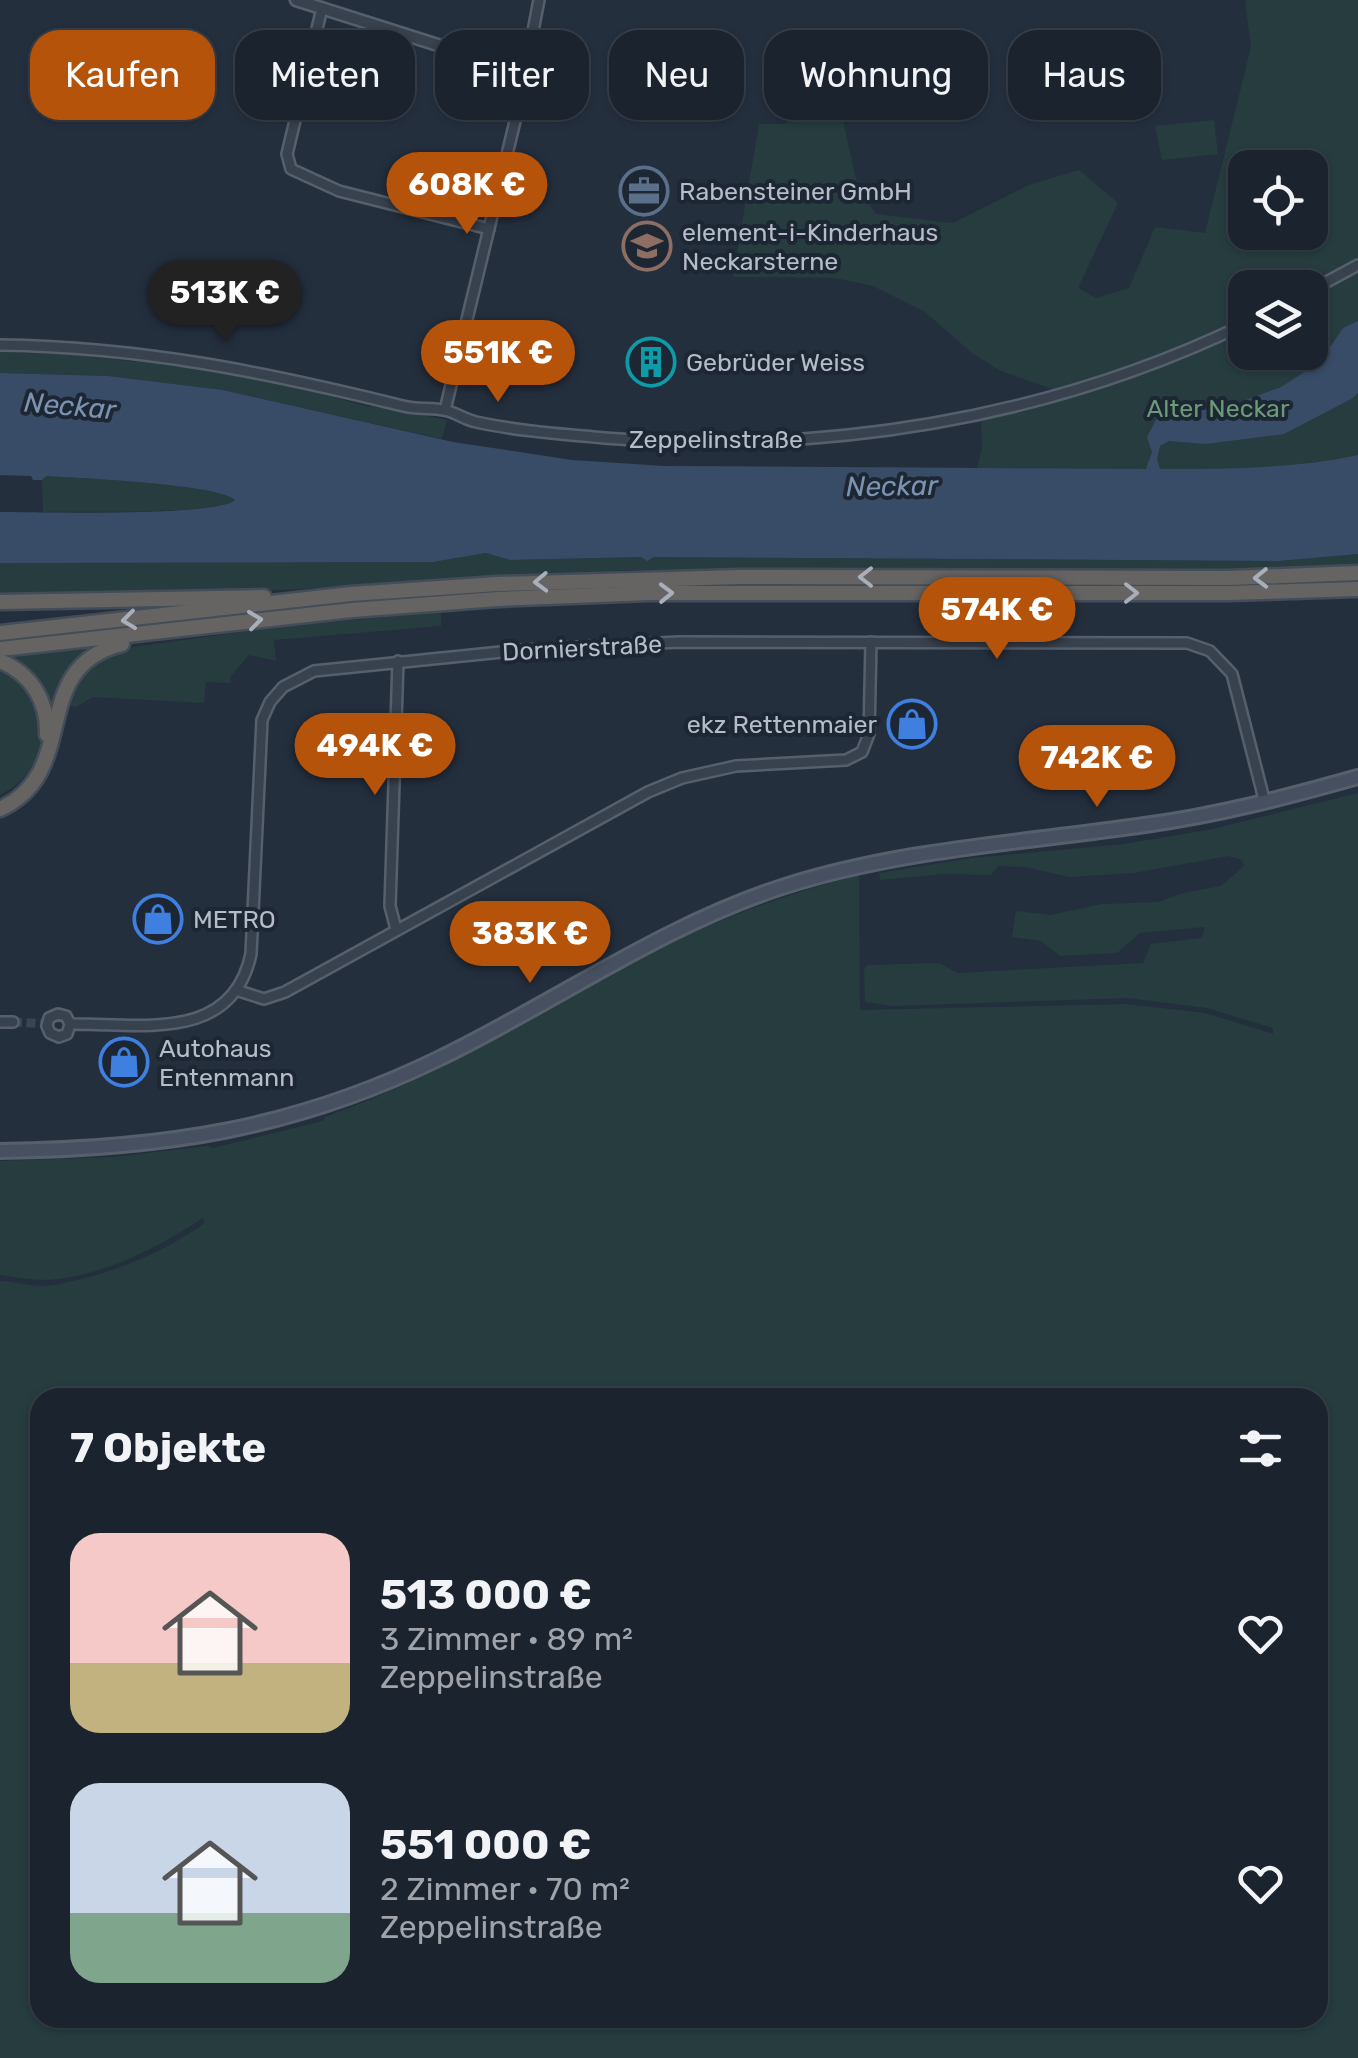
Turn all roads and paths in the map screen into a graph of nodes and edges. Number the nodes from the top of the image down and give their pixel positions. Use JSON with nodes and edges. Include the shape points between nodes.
{"nodes":[{"id":1,"x":296,"y":0,"type":"edge"},
{"id":2,"x":539,"y":0,"type":"edge"},
{"id":3,"x":322,"y":8,"type":"junction"},
{"id":4,"x":534,"y":30,"type":"edge"},
{"id":5,"x":435,"y":44,"type":"edge"},
{"id":6,"x":515,"y":120,"type":"edge"},
{"id":7,"x":490,"y":229,"type":"junction"},
{"id":8,"x":1358,"y":264,"type":"edge"},
{"id":9,"x":1328,"y":281,"type":"edge"},
{"id":10,"x":1228,"y":331,"type":"edge"},
{"id":11,"x":0,"y":345,"type":"edge"},
{"id":12,"x":445,"y":410,"type":"junction"},
{"id":13,"x":1358,"y":573,"type":"edge"},
{"id":14,"x":1358,"y":588,"type":"edge"},
{"id":15,"x":296,"y":600,"type":"junction"},
{"id":16,"x":0,"y":602,"type":"edge"},
{"id":17,"x":158,"y":632,"type":"junction"},
{"id":18,"x":0,"y":633,"type":"edge"},
{"id":19,"x":871,"y":642,"type":"junction"},
{"id":20,"x":0,"y":649,"type":"edge"},
{"id":21,"x":0,"y":661,"type":"edge"},
{"id":22,"x":398,"y":661,"type":"junction"},
{"id":23,"x":1358,"y":778,"type":"edge"},
{"id":24,"x":0,"y":800,"type":"edge"},
{"id":25,"x":1265,"y":803,"type":"junction"},
{"id":26,"x":0,"y":809,"type":"edge"},
{"id":27,"x":396,"y":929,"type":"junction"},
{"id":28,"x":236,"y":990,"type":"junction"},
{"id":29,"x":0,"y":1022,"type":"edge"},
{"id":30,"x":13,"y":1022,"type":"tunnel mouth"},
{"id":31,"x":70,"y":1024,"type":"dead end"},
{"id":32,"x":0,"y":1151,"type":"edge"}],
"edges":[{"from":1,"to":3,"type":"street"},
{"from":2,"to":4,"type":"street"},
{"from":3,"to":5,"type":"street"},
{"from":3,"to":7,"type":"street","via":[[288,154],[291,170],[339,191]]},
{"from":6,"to":7,"type":"street"},
{"from":7,"to":12,"type":"street"},
{"from":8,"to":9,"type":"street"},
{"from":10,"to":12,"type":"street","name":"Zeppelinstraße","via":[[1064,393],[866,435],[742,443],[627,440],[477,422]]},
{"from":11,"to":12,"type":"street","name":"Zeppelinstraße","via":[[196,360]]},
{"from":13,"to":15,"type":"highway","one_way":true,"via":[[614,579]]},
{"from":17,"to":14,"type":"highway","one_way":true,"via":[[578,595]]},
{"from":15,"to":16,"type":"highway"},
{"from":15,"to":18,"type":"highway","one_way":true},
{"from":17,"to":20,"type":"highway"},
{"from":17,"to":26,"type":"highway","via":[[82,663],[65,688],[38,779]]},
{"from":19,"to":22,"type":"street","name":"Dornierstraße","via":[[624,644]]},
{"from":19,"to":25,"type":"street","name":"Dornierstraße","via":[[1199,646],[1232,674]]},
{"from":19,"to":27,"type":"street","via":[[869,734],[858,755],[736,766],[658,787]]},
{"from":21,"to":24,"type":"highway","via":[[35,688],[47,723],[36,770]]},
{"from":22,"to":27,"type":"street","via":[[390,906]]},
{"from":22,"to":28,"type":"street","name":"Dornierstraße","via":[[314,670],[283,686],[266,708],[251,954]]},
{"from":23,"to":25,"type":"main road"},
{"from":25,"to":32,"type":"main road","via":[[836,871],[678,930],[440,1058],[335,1103],[178,1141]]},
{"from":27,"to":28,"type":"street","via":[[279,995],[262,999]]},
{"from":28,"to":31,"type":"street","via":[[220,1007],[188,1021]]},
{"from":29,"to":30,"type":"street"}]}
